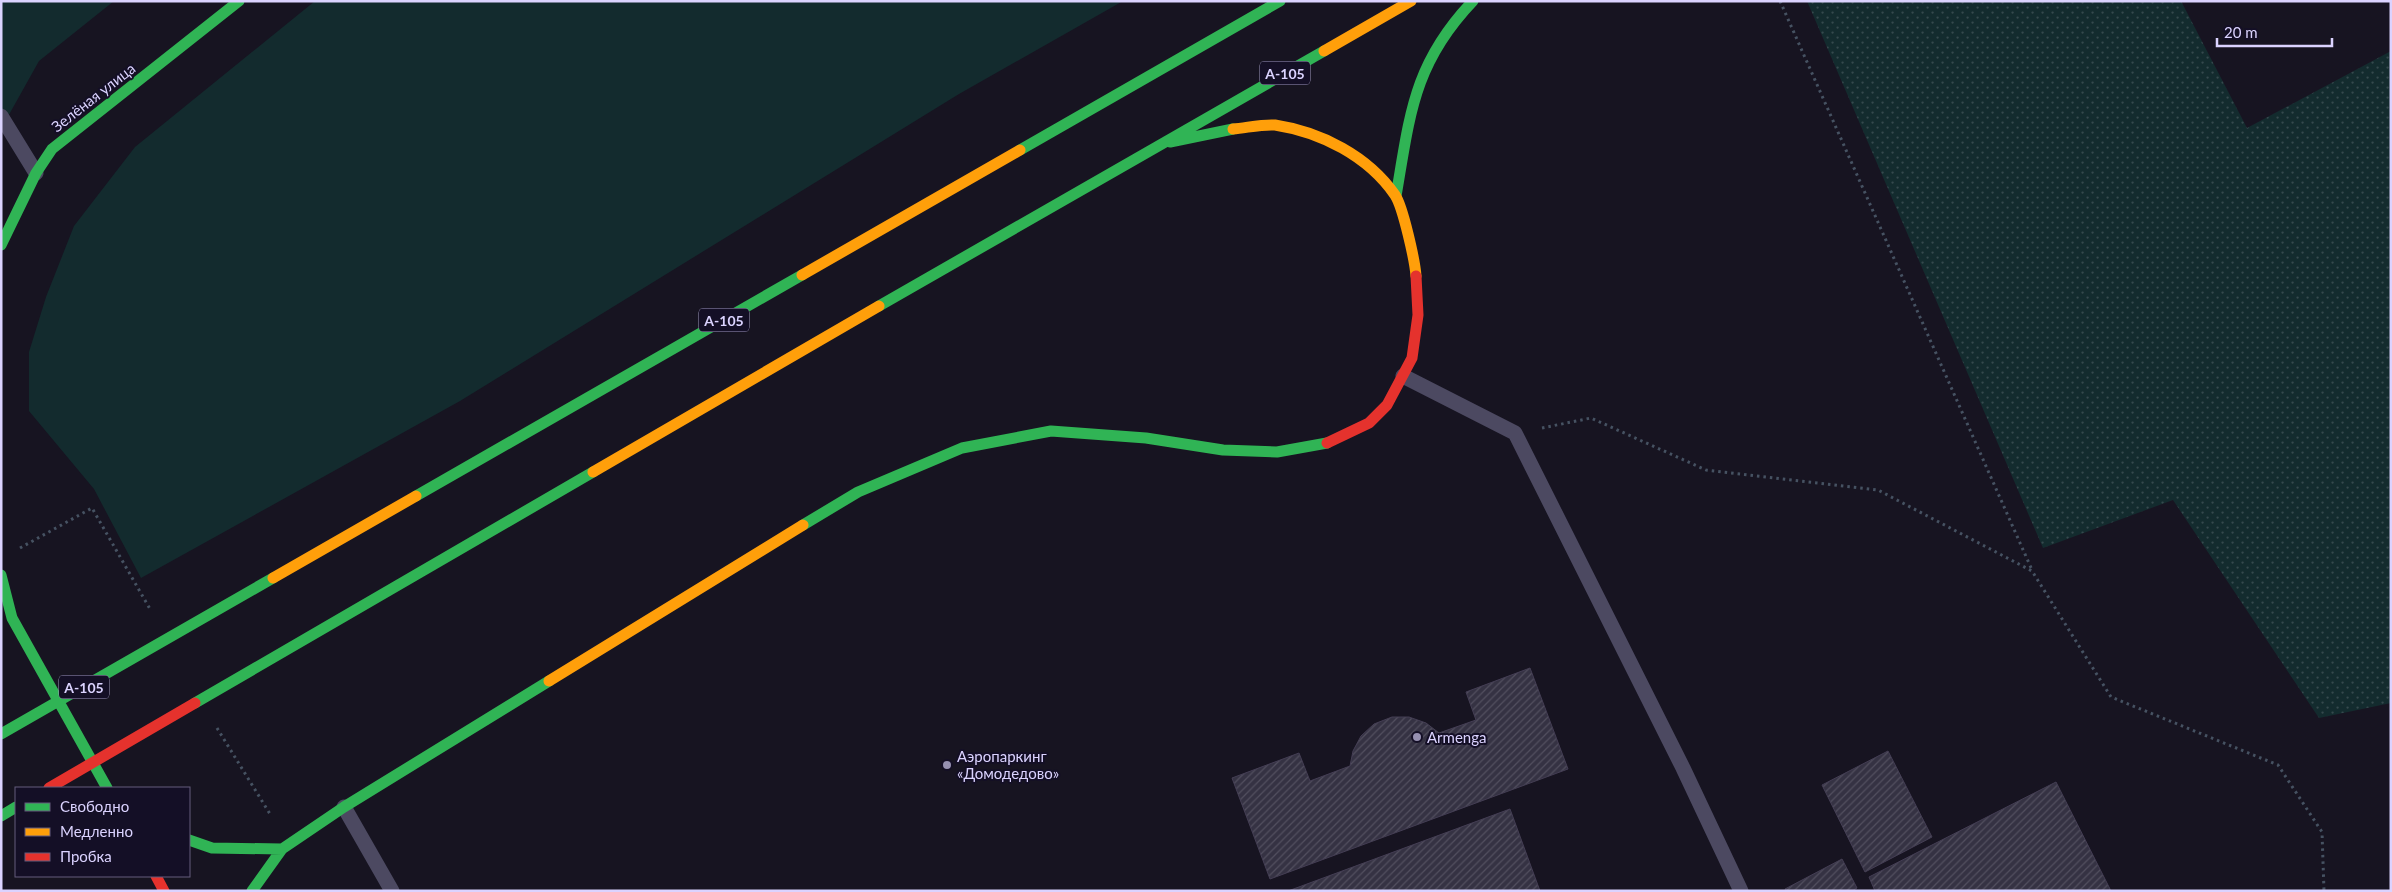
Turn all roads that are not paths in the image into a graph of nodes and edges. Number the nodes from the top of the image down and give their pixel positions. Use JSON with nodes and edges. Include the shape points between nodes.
{"nodes":[{"id":1,"x":239,"y":1,"type":"edge"},
{"id":2,"x":1280,"y":1,"type":"edge"},
{"id":3,"x":1411,"y":1,"type":"edge"},
{"id":4,"x":1473,"y":1,"type":"edge"},
{"id":5,"x":1,"y":116,"type":"edge"},
{"id":6,"x":1159,"y":144,"type":"junction"},
{"id":7,"x":36,"y":173,"type":"junction"},
{"id":8,"x":1396,"y":196,"type":"junction"},
{"id":9,"x":1,"y":245,"type":"edge"},
{"id":10,"x":1402,"y":376,"type":"junction"},
{"id":11,"x":1,"y":575,"type":"edge"},
{"id":12,"x":1,"y":734,"type":"edge"},
{"id":13,"x":51,"y":787,"type":"edge"},
{"id":14,"x":106,"y":787,"type":"edge"},
{"id":15,"x":344,"y":807,"type":"junction"},
{"id":16,"x":15,"y":808,"type":"edge"},
{"id":17,"x":1,"y":816,"type":"edge"},
{"id":18,"x":190,"y":840,"type":"edge"},
{"id":19,"x":285,"y":846,"type":"junction"},
{"id":20,"x":157,"y":877,"type":"edge"},
{"id":21,"x":164,"y":891,"type":"edge"},
{"id":22,"x":252,"y":891,"type":"edge"},
{"id":23,"x":392,"y":891,"type":"edge"},
{"id":24,"x":1741,"y":891,"type":"edge"}],
"edges":[{"from":1,"to":7,"type":"main road","name":"Зелёная улица","via":[[52,149]]},
{"from":2,"to":12,"type":"main road","number":"А-105"},
{"from":3,"to":6,"type":"main road","number":"А-105"},
{"from":4,"to":8,"type":"main road","via":[[1426,64],[1414,104]]},
{"from":5,"to":7,"type":"lane"},
{"from":6,"to":8,"type":"main road","via":[[1220,130],[1274,125],[1322,137],[1365,162]]},
{"from":6,"to":13,"type":"main road","number":"А-105"},
{"from":7,"to":9,"type":"main road","name":"Зелёная улица"},
{"from":8,"to":10,"type":"main road","via":[[1415,260],[1418,314],[1412,358]]},
{"from":10,"to":15,"type":"main road","via":[[1387,405],[1369,423],[1331,442],[1276,452],[1223,450],[1146,438],[1051,431],[962,448],[858,492]]},
{"from":10,"to":24,"type":"lane","via":[[1514,433],[1683,768]]},
{"from":11,"to":14,"type":"main road","via":[[12,618]]},
{"from":15,"to":19,"type":"main road"},
{"from":15,"to":23,"type":"lane"},
{"from":16,"to":17,"type":"main road"},
{"from":18,"to":19,"type":"main road","via":[[212,848]]},
{"from":19,"to":22,"type":"main road"},
{"from":20,"to":21,"type":"main road"}]}
